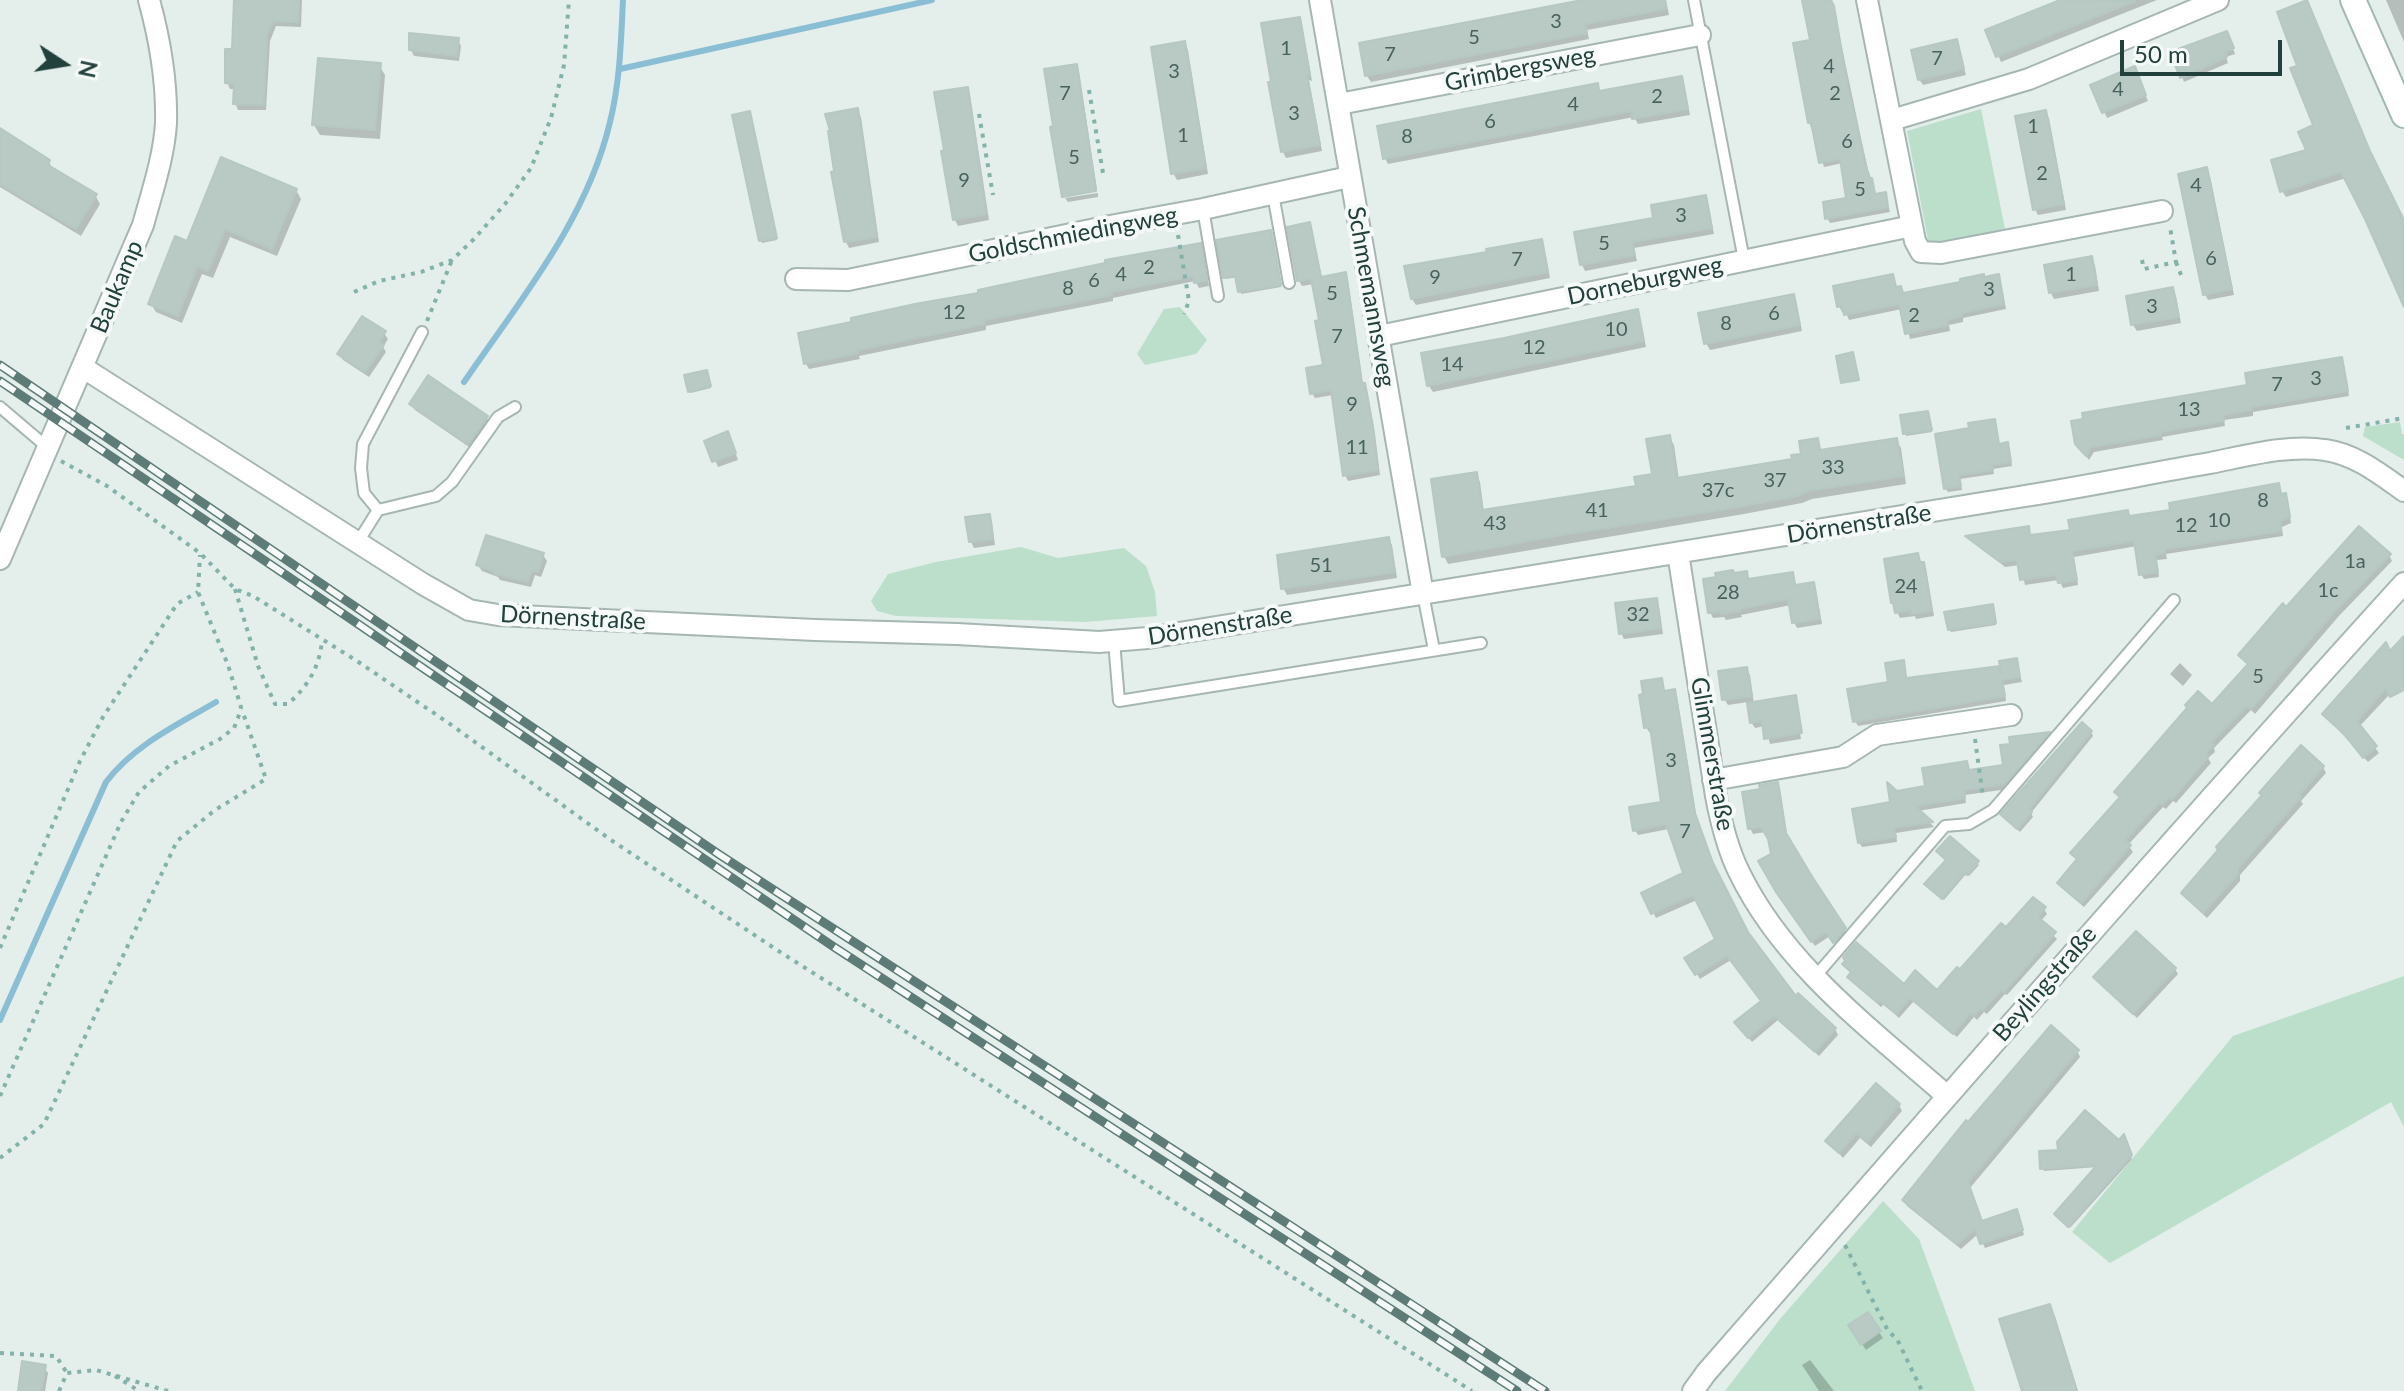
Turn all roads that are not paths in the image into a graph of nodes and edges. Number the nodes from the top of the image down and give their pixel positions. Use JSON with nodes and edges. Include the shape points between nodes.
{"nodes":[{"id":1,"x":149,"y":0,"type":"edge"},
{"id":2,"x":1320,"y":0,"type":"edge"},
{"id":3,"x":1694,"y":0,"type":"edge"},
{"id":4,"x":1867,"y":0,"type":"edge"},
{"id":5,"x":2218,"y":0,"type":"edge"},
{"id":6,"x":2353,"y":0,"type":"edge"},
{"id":7,"x":1700,"y":35,"type":"junction"},
{"id":8,"x":1339,"y":104,"type":"junction"},
{"id":9,"x":2404,"y":115,"type":"edge"},
{"id":10,"x":1892,"y":120,"type":"junction"},
{"id":11,"x":1349,"y":177,"type":"junction"},
{"id":12,"x":1273,"y":194,"type":"junction"},
{"id":13,"x":1203,"y":209,"type":"junction"},
{"id":14,"x":2166,"y":217,"type":"road end"},
{"id":15,"x":1912,"y":226,"type":"junction"},
{"id":16,"x":1744,"y":260,"type":"junction"},
{"id":17,"x":796,"y":279,"type":"dead end"},
{"id":18,"x":1289,"y":283,"type":"dead end"},
{"id":19,"x":1218,"y":296,"type":"dead end"},
{"id":20,"x":422,"y":332,"type":"road end"},
{"id":21,"x":1379,"y":336,"type":"junction"},
{"id":22,"x":82,"y":367,"type":"junction"},
{"id":23,"x":0,"y":407,"type":"edge"},
{"id":24,"x":515,"y":407,"type":"dead end"},
{"id":25,"x":46,"y":450,"type":"junction"},
{"id":26,"x":2404,"y":491,"type":"edge"},
{"id":27,"x":378,"y":510,"type":"junction"},
{"id":28,"x":358,"y":542,"type":"junction"},
{"id":29,"x":1678,"y":553,"type":"junction"},
{"id":30,"x":0,"y":559,"type":"edge"},
{"id":31,"x":2404,"y":583,"type":"edge"},
{"id":32,"x":1423,"y":594,"type":"junction"},
{"id":33,"x":2174,"y":600,"type":"dead end"},
{"id":34,"x":1114,"y":641,"type":"junction"},
{"id":35,"x":1481,"y":643,"type":"dead end"},
{"id":36,"x":1434,"y":650,"type":"junction"},
{"id":37,"x":2011,"y":715,"type":"dead end"},
{"id":38,"x":1713,"y":780,"type":"junction"},
{"id":39,"x":1814,"y":978,"type":"junction"},
{"id":40,"x":1947,"y":1096,"type":"junction"},
{"id":41,"x":1693,"y":1391,"type":"edge"}],
"edges":[{"from":1,"to":22,"type":"street","name":"Baukamp","via":[[165,89],[159,170],[143,225]]},
{"from":2,"to":8,"type":"street","name":"Schmemannsweg"},
{"from":3,"to":7,"type":"lane"},
{"from":4,"to":10,"type":"street"},
{"from":5,"to":10,"type":"street","via":[[2029,79]]},
{"from":6,"to":9,"type":"main road"},
{"from":7,"to":8,"type":"street","name":"Grimbergsweg"},
{"from":7,"to":16,"type":"lane"},
{"from":8,"to":11,"type":"street","name":"Schmemannsweg"},
{"from":10,"to":15,"type":"street"},
{"from":11,"to":12,"type":"street","name":"Goldschmiedingweg"},
{"from":11,"to":21,"type":"street","name":"Schmemannsweg"},
{"from":12,"to":13,"type":"street","name":"Goldschmiedingweg"},
{"from":12,"to":18,"type":"lane"},
{"from":13,"to":17,"type":"street","name":"Goldschmiedingweg","via":[[848,280]]},
{"from":13,"to":19,"type":"lane"},
{"from":14,"to":15,"type":"street","via":[[1929,254],[1921,252]]},
{"from":15,"to":16,"type":"street","name":"Dorneburgweg"},
{"from":16,"to":21,"type":"street","name":"Dorneburgweg"},
{"from":20,"to":27,"type":"lane","via":[[363,444],[364,493]]},
{"from":21,"to":32,"type":"street","name":"Schmemannsweg"},
{"from":22,"to":25,"type":"street","name":"Baukamp"},
{"from":22,"to":28,"type":"street","name":"Dörnenstraße"},
{"from":23,"to":25,"type":"lane"},
{"from":24,"to":27,"type":"lane","via":[[498,417],[436,496]]},
{"from":25,"to":30,"type":"street","name":"Baukamp"},
{"from":26,"to":29,"type":"street","name":"Dörnenstraße","via":[[2350,456],[2299,449]]},
{"from":27,"to":28,"type":"lane"},
{"from":28,"to":34,"type":"street","name":"Dörnenstraße","via":[[469,610],[498,615]]},
{"from":29,"to":32,"type":"street","name":"Dörnenstraße"},
{"from":29,"to":38,"type":"street","name":"Glimmerstraße"},
{"from":31,"to":40,"type":"street","name":"Beylingstraße"},
{"from":32,"to":34,"type":"street","name":"Dörnenstraße"},
{"from":32,"to":36,"type":"lane"},
{"from":33,"to":39,"type":"lane","via":[[1993,810],[1969,824],[1945,826]]},
{"from":34,"to":36,"type":"lane","via":[[1119,701]]},
{"from":35,"to":36,"type":"lane"},
{"from":37,"to":38,"type":"street","via":[[1877,735],[1843,757]]},
{"from":38,"to":39,"type":"street","name":"Glimmerstraße","via":[[1738,871],[1775,930]]},
{"from":39,"to":40,"type":"street","name":"Glimmerstraße"},
{"from":40,"to":41,"type":"street","name":"Beylingstraße"}]}
